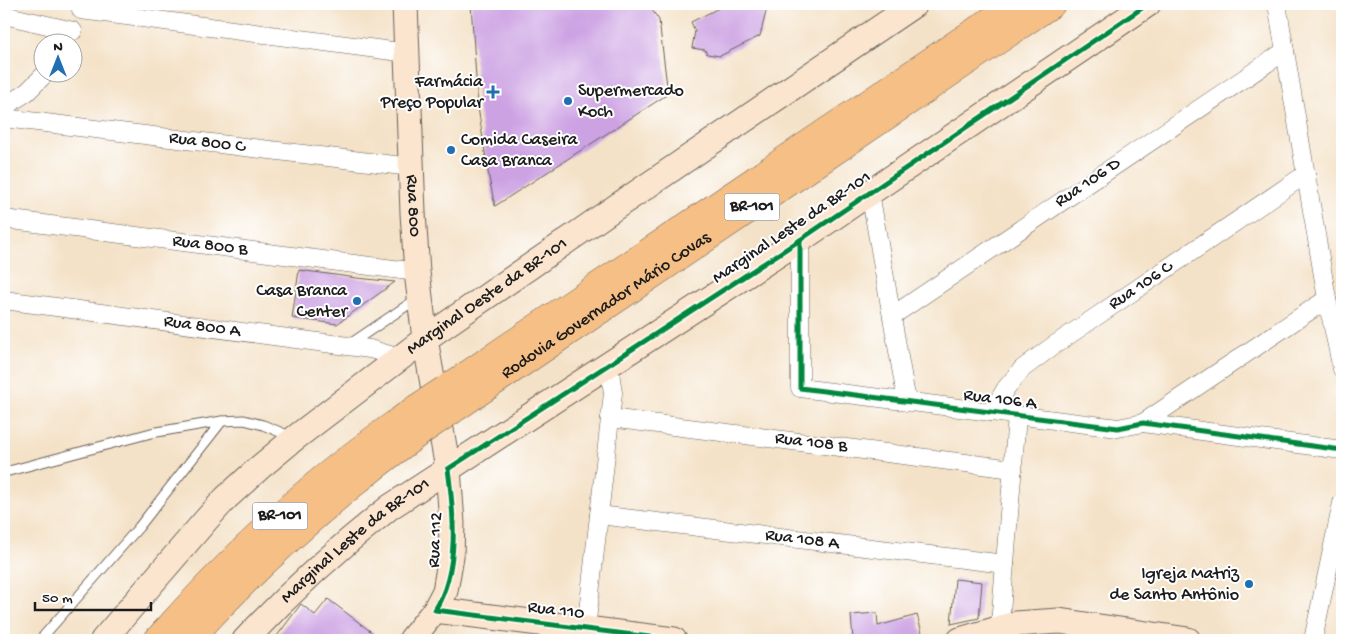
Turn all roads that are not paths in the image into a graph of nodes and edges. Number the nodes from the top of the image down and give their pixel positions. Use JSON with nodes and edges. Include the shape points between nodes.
{"nodes":[{"id":1,"x":405,"y":4,"type":"edge"},
{"id":2,"x":915,"y":4,"type":"edge"},
{"id":3,"x":1016,"y":4,"type":"edge"},
{"id":4,"x":1051,"y":4,"type":"edge"},
{"id":5,"x":1148,"y":4,"type":"edge"},
{"id":6,"x":1277,"y":4,"type":"edge"},
{"id":7,"x":82,"y":7,"type":"edge"},
{"id":8,"x":4,"y":14,"type":"edge"},
{"id":9,"x":56,"y":32,"type":"edge"},
{"id":10,"x":72,"y":32,"type":"edge"},
{"id":11,"x":1285,"y":50,"type":"junction"},
{"id":12,"x":407,"y":53,"type":"junction"},
{"id":13,"x":37,"y":82,"type":"edge"},
{"id":14,"x":4,"y":107,"type":"edge"},
{"id":15,"x":4,"y":118,"type":"edge"},
{"id":16,"x":411,"y":167,"type":"junction"},
{"id":17,"x":1306,"y":174,"type":"junction"},
{"id":18,"x":870,"y":193,"type":"junction"},
{"id":19,"x":4,"y":219,"type":"edge"},
{"id":20,"x":800,"y":240,"type":"junction"},
{"id":21,"x":417,"y":272,"type":"junction"},
{"id":22,"x":420,"y":296,"type":"junction"},
{"id":23,"x":1327,"y":299,"type":"junction"},
{"id":24,"x":4,"y":300,"type":"edge"},
{"id":25,"x":892,"y":316,"type":"junction"},
{"id":26,"x":454,"y":318,"type":"junction"},
{"id":27,"x":424,"y":339,"type":"junction"},
{"id":28,"x":346,"y":347,"type":"junction"},
{"id":29,"x":400,"y":358,"type":"junction"},
{"id":30,"x":609,"y":366,"type":"junction"},
{"id":31,"x":1342,"y":369,"type":"edge"},
{"id":32,"x":907,"y":402,"type":"junction"},
{"id":33,"x":434,"y":404,"type":"junction"},
{"id":34,"x":992,"y":412,"type":"junction"},
{"id":35,"x":1017,"y":416,"type":"junction"},
{"id":36,"x":610,"y":418,"type":"junction"},
{"id":37,"x":222,"y":421,"type":"junction"},
{"id":38,"x":1143,"y":423,"type":"junction"},
{"id":39,"x":295,"y":438,"type":"junction"},
{"id":40,"x":1342,"y":450,"type":"edge"},
{"id":41,"x":448,"y":469,"type":"junction"},
{"id":42,"x":1013,"y":469,"type":"junction"},
{"id":43,"x":9,"y":471,"type":"dead end"},
{"id":44,"x":1342,"y":503,"type":"edge"},
{"id":45,"x":599,"y":515,"type":"junction"},
{"id":46,"x":1005,"y":564,"type":"junction"},
{"id":47,"x":435,"y":610,"type":"junction"},
{"id":48,"x":586,"y":629,"type":"junction"},
{"id":49,"x":999,"y":634,"type":"edge"},
{"id":50,"x":40,"y":640,"type":"edge"},
{"id":51,"x":103,"y":640,"type":"edge"},
{"id":52,"x":158,"y":640,"type":"edge"},
{"id":53,"x":188,"y":640,"type":"edge"},
{"id":54,"x":245,"y":640,"type":"edge"},
{"id":55,"x":412,"y":640,"type":"edge"},
{"id":56,"x":674,"y":640,"type":"edge"},
{"id":57,"x":960,"y":640,"type":"edge"},
{"id":58,"x":1188,"y":640,"type":"edge"},
{"id":59,"x":1313,"y":640,"type":"edge"}],
"edges":[{"from":1,"to":12,"type":"main road","name":"Rua 800"},
{"from":2,"to":26,"type":"main road","name":"Marginal Oeste da BR-101"},
{"from":3,"to":33,"type":"highway","name":"Rodovia Governador Mário Covas","number":"BR-101"},
{"from":4,"to":33,"type":"highway","name":"Rodovia Governador Mário Covas","number":"BR-101"},
{"from":5,"to":18,"type":"main road","name":"Marginal Leste da BR-101"},
{"from":6,"to":11,"type":"street"},
{"from":7,"to":10,"type":"street"},
{"from":7,"to":12,"type":"street"},
{"from":8,"to":9,"type":"street"},
{"from":11,"to":17,"type":"street"},
{"from":11,"to":25,"type":"street","name":"Rua 106 D"},
{"from":12,"to":16,"type":"main road","name":"Rua 800"},
{"from":13,"to":14,"type":"street"},
{"from":15,"to":16,"type":"street","name":"Rua 800 C"},
{"from":16,"to":21,"type":"main road","name":"Rua 800"},
{"from":17,"to":23,"type":"street"},
{"from":17,"to":34,"type":"street","name":"Rua 106 C","via":[[1022,369]]},
{"from":18,"to":20,"type":"main road","name":"Marginal Leste da BR-101"},
{"from":18,"to":25,"type":"street"},
{"from":19,"to":21,"type":"street","name":"Rua 800 B"},
{"from":20,"to":30,"type":"main road","name":"Marginal Leste da BR-101"},
{"from":20,"to":32,"type":"street","name":"Rua 106 A","via":[[800,388]]},
{"from":21,"to":22,"type":"main road","name":"Rua 800"},
{"from":22,"to":26,"type":"main road","via":[[435,310]]},
{"from":22,"to":27,"type":"main road","name":"Rua 800"},
{"from":22,"to":28,"type":"lane"},
{"from":23,"to":31,"type":"street"},
{"from":23,"to":38,"type":"street"},
{"from":24,"to":28,"type":"street","name":"Rua 800 A"},
{"from":25,"to":32,"type":"street"},
{"from":26,"to":27,"type":"main road","name":"Marginal Oeste da BR-101"},
{"from":26,"to":33,"type":"main road","via":[[436,358]]},
{"from":27,"to":29,"type":"main road","name":"Marginal Oeste da BR-101"},
{"from":27,"to":33,"type":"main road","name":"Rua 800"},
{"from":28,"to":29,"type":"street","name":"Rua 800 A","via":[[370,349]]},
{"from":29,"to":33,"type":"main road","via":[[422,368]]},
{"from":29,"to":39,"type":"main road","name":"Marginal Oeste da BR-101"},
{"from":30,"to":36,"type":"street","via":[[613,393]]},
{"from":30,"to":41,"type":"main road","name":"Marginal Leste da BR-101"},
{"from":32,"to":34,"type":"street","name":"Rua 106 A"},
{"from":33,"to":41,"type":"main road","name":"Rua 112"},
{"from":33,"to":52,"type":"highway","name":"Rodovia Governador Mário Covas","number":"BR-101","via":[[363,448],[284,512]]},
{"from":33,"to":53,"type":"highway","name":"Rodovia Governador Mário Covas","number":"BR-101","via":[[356,480],[249,576]]},
{"from":34,"to":35,"type":"street","name":"Rua 106 A"},
{"from":35,"to":38,"type":"street","name":"Rua 106 A","via":[[1118,428]]},
{"from":35,"to":42,"type":"street"},
{"from":36,"to":42,"type":"street","name":"Rua 108 B"},
{"from":36,"to":45,"type":"street"},
{"from":37,"to":39,"type":"lane","via":[[244,420]]},
{"from":37,"to":43,"type":"lane","via":[[151,432]]},
{"from":37,"to":50,"type":"lane","via":[[139,527]]},
{"from":38,"to":40,"type":"street","name":"Rua 106 A"},
{"from":39,"to":51,"type":"main road","name":"Marginal Oeste da BR-101","via":[[219,505]]},
{"from":41,"to":47,"type":"main road","name":"Rua 112","via":[[452,505],[451,556],[445,591]]},
{"from":41,"to":54,"type":"main road","name":"Marginal Leste da BR-101","via":[[360,530]]},
{"from":42,"to":46,"type":"street"},
{"from":44,"to":59,"type":"street"},
{"from":45,"to":46,"type":"street","name":"Rua 108 A"},
{"from":45,"to":48,"type":"street"},
{"from":46,"to":49,"type":"street"},
{"from":47,"to":48,"type":"main road","name":"Rua 110"},
{"from":47,"to":55,"type":"main road","name":"Rua 112"},
{"from":48,"to":56,"type":"main road","name":"Rua 110"},
{"from":49,"to":57,"type":"main road"},
{"from":49,"to":58,"type":"main road","via":[[1030,622],[1059,622]]}]}
